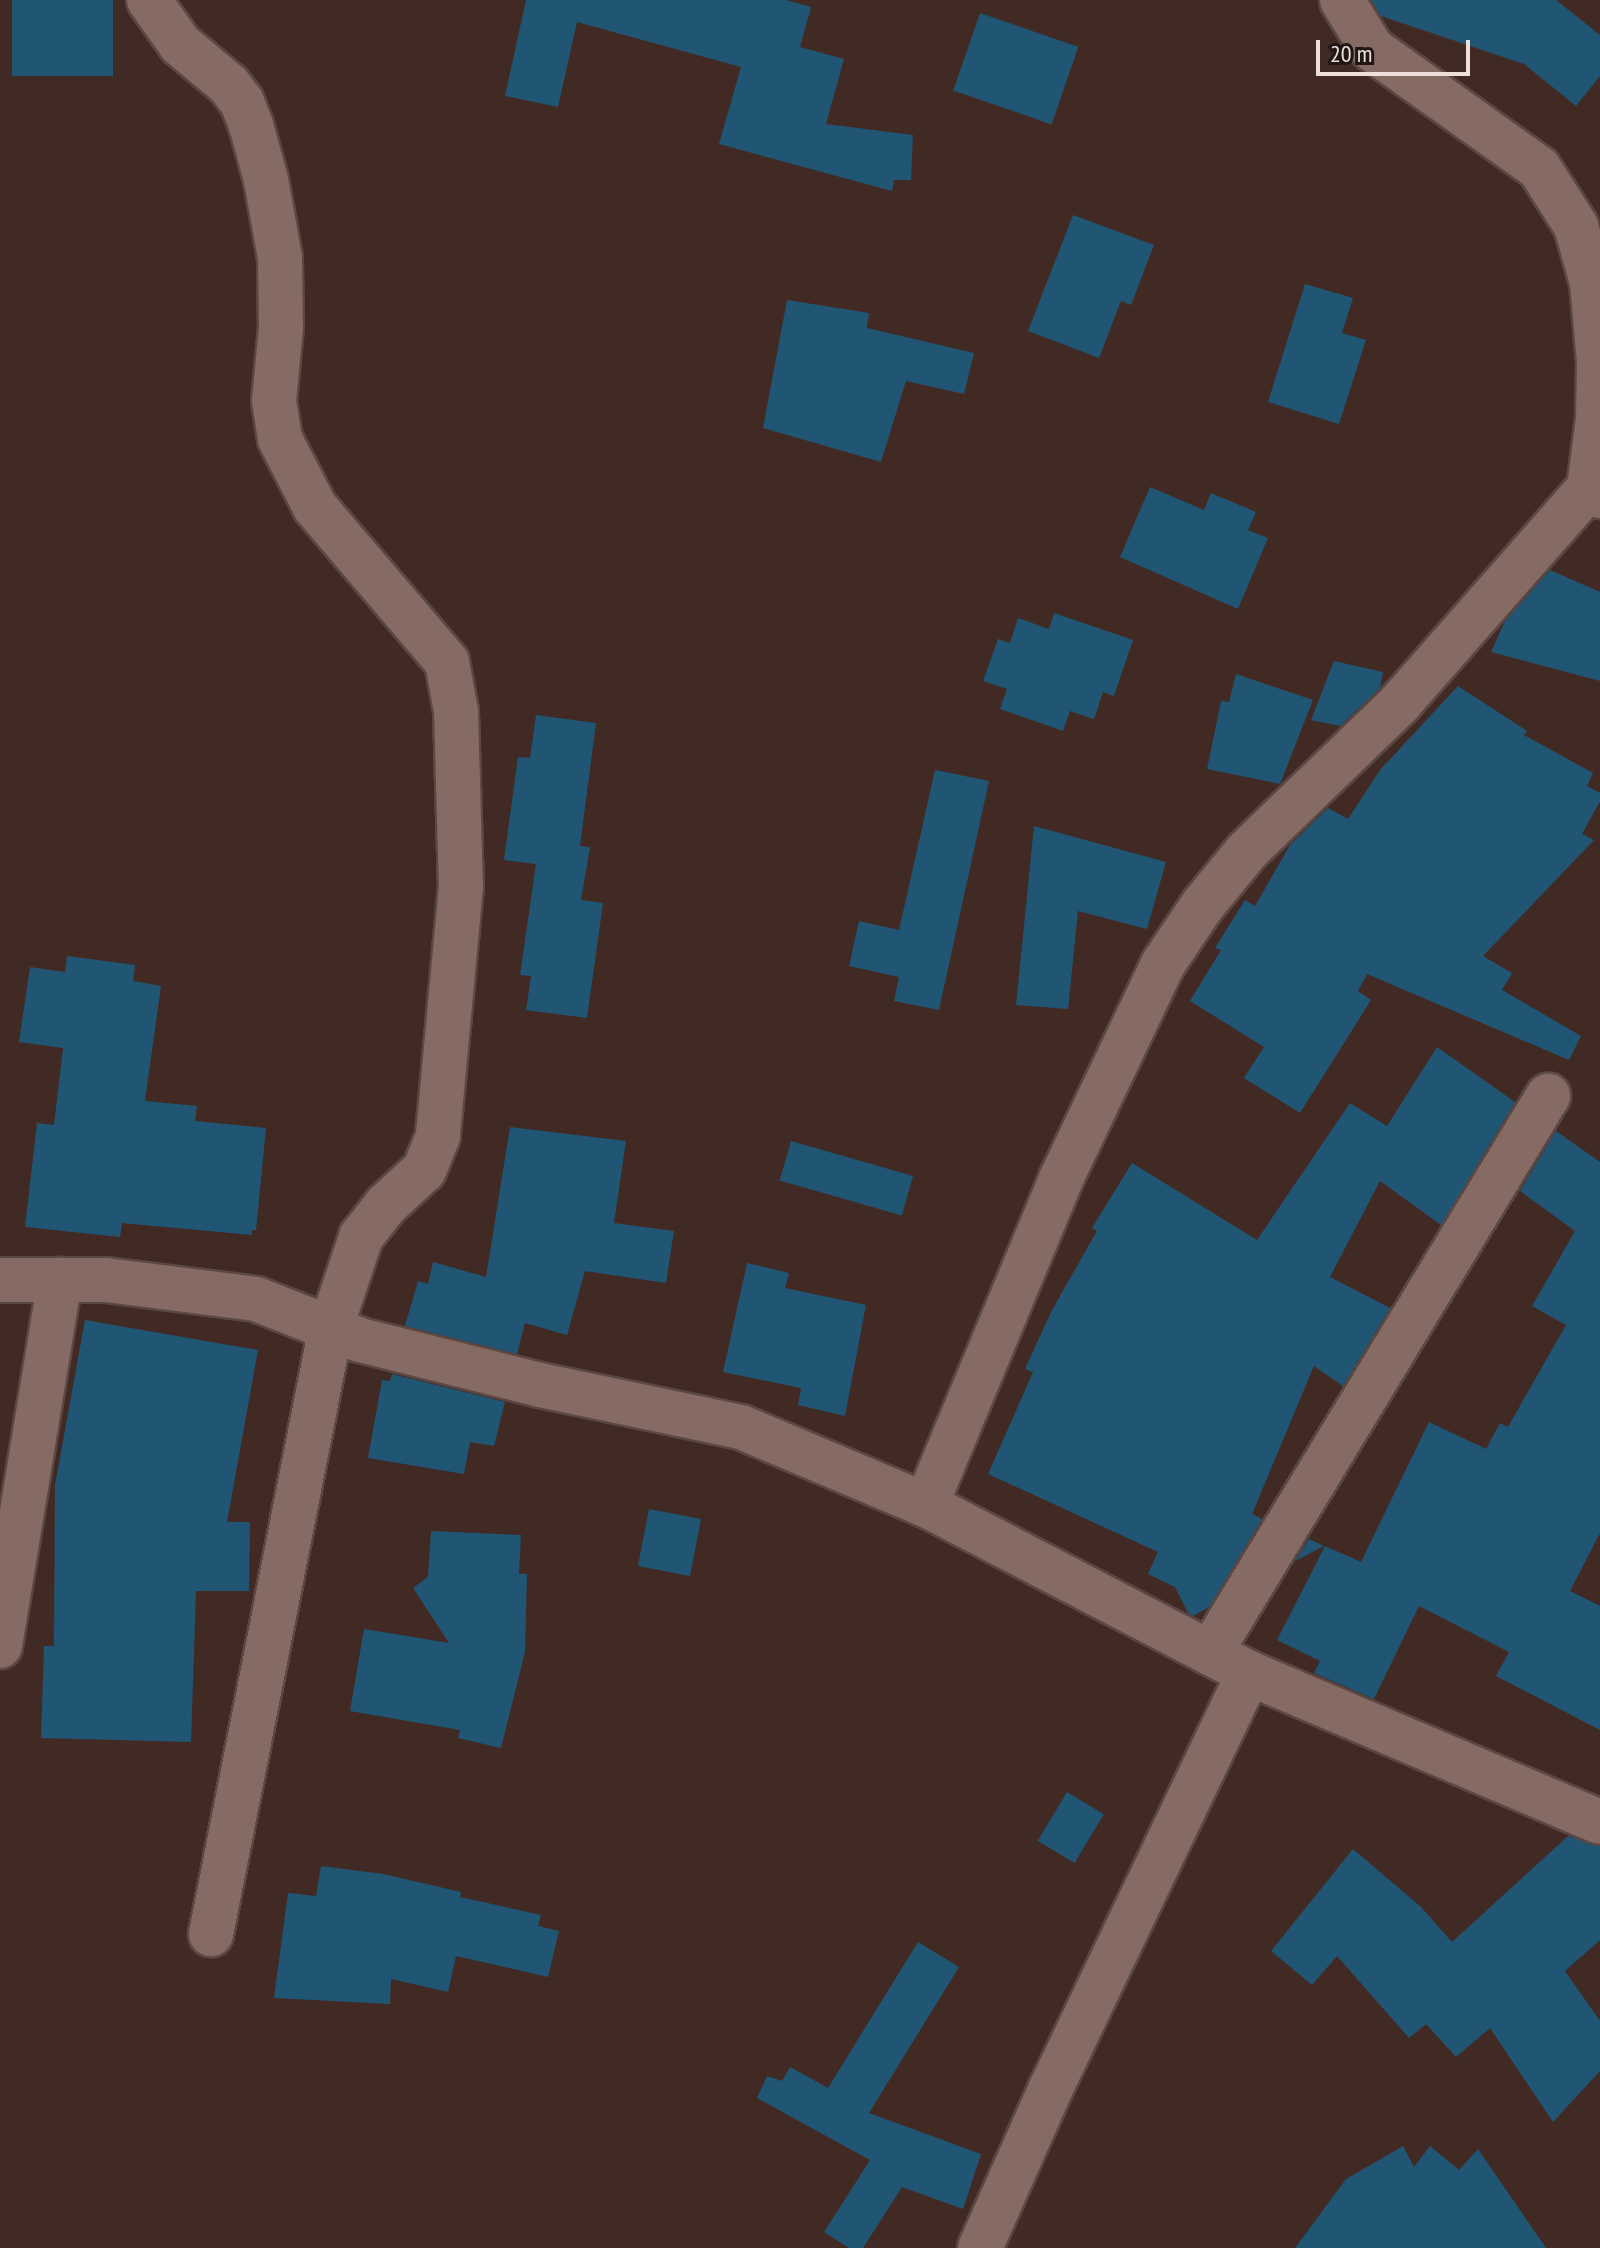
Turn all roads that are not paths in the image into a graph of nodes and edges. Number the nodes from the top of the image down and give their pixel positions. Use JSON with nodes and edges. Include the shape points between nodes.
{"nodes":[{"id":1,"x":149,"y":0,"type":"edge"},
{"id":2,"x":1342,"y":0,"type":"edge"},
{"id":3,"x":1595,"y":492,"type":"edge"},
{"id":4,"x":1548,"y":1096,"type":"dead end"},
{"id":5,"x":0,"y":1280,"type":"edge"},
{"id":6,"x":60,"y":1280,"type":"junction"},
{"id":7,"x":331,"y":1327,"type":"junction"},
{"id":8,"x":926,"y":1505,"type":"junction"},
{"id":9,"x":0,"y":1646,"type":"edge"},
{"id":10,"x":1210,"y":1653,"type":"junction"},
{"id":11,"x":1249,"y":1673,"type":"junction"},
{"id":12,"x":1600,"y":1822,"type":"edge"},
{"id":13,"x":211,"y":1934,"type":"dead end"},
{"id":14,"x":980,"y":2248,"type":"edge"}],
"edges":[{"from":1,"to":7,"type":"street","via":[[180,44],[229,85],[251,125],[280,258],[274,401],[280,439],[315,507],[374,581],[438,647],[451,677],[461,886],[438,1136],[424,1170],[361,1237]]},
{"from":2,"to":3,"type":"street","via":[[1372,49],[1539,168],[1576,226],[1592,283],[1599,363]]},
{"from":3,"to":8,"type":"street","via":[[1400,703],[1247,851],[1163,964],[1061,1179]]},
{"from":4,"to":10,"type":"street"},
{"from":5,"to":6,"type":"street"},
{"from":6,"to":7,"type":"street","via":[[106,1280],[256,1299]]},
{"from":6,"to":9,"type":"street"},
{"from":7,"to":8,"type":"street","via":[[360,1340],[525,1381],[741,1427]]},
{"from":7,"to":13,"type":"street"},
{"from":8,"to":10,"type":"street"},
{"from":10,"to":11,"type":"street"},
{"from":11,"to":12,"type":"street"},
{"from":11,"to":14,"type":"street"}]}
